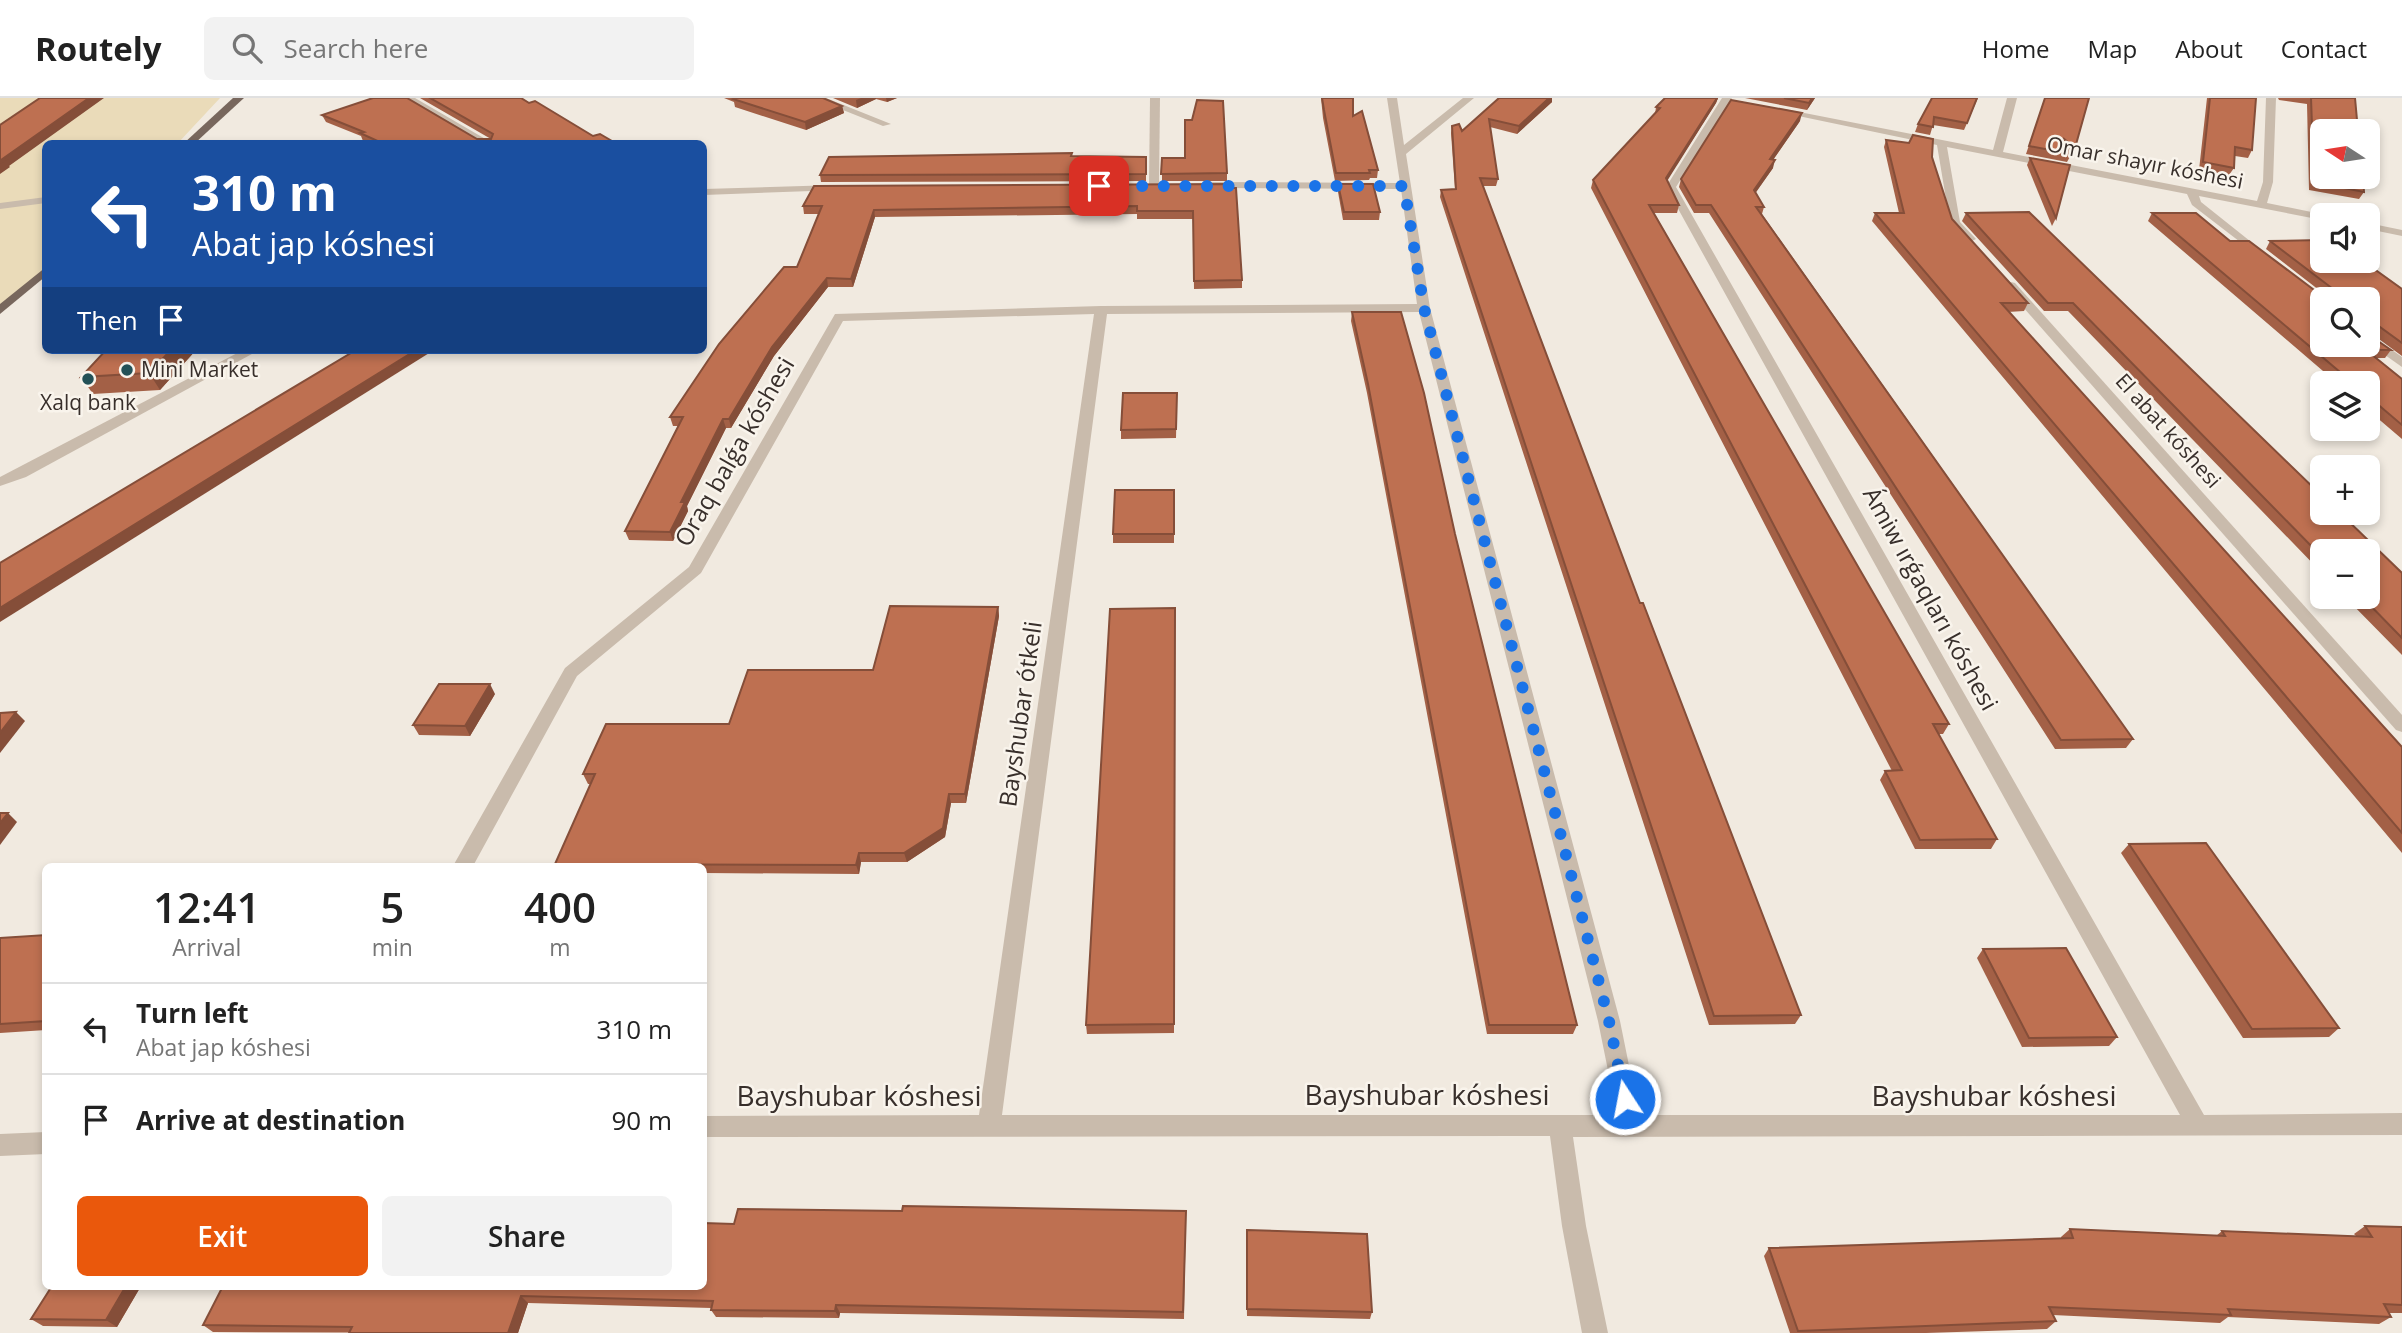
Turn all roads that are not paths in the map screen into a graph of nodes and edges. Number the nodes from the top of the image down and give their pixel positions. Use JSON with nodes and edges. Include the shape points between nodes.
{"nodes":[{"id":1,"x":239,"y":98,"type":"edge"},
{"id":2,"x":408,"y":98,"type":"edge"},
{"id":3,"x":818,"y":98,"type":"edge"},
{"id":4,"x":1155,"y":98,"type":"edge"},
{"id":5,"x":1392,"y":98,"type":"edge"},
{"id":6,"x":1469,"y":98,"type":"edge"},
{"id":7,"x":2012,"y":98,"type":"edge"},
{"id":8,"x":2271,"y":98,"type":"edge"},
{"id":9,"x":1726,"y":100,"type":"edge"},
{"id":10,"x":1766,"y":109,"type":"edge"},
{"id":11,"x":886,"y":124,"type":"dead end"},
{"id":12,"x":192,"y":140,"type":"edge"},
{"id":13,"x":482,"y":140,"type":"edge"},
{"id":14,"x":1942,"y":145,"type":"junction"},
{"id":15,"x":1399,"y":154,"type":"junction"},
{"id":16,"x":1997,"y":155,"type":"junction"},
{"id":17,"x":1140,"y":185,"type":"edge"},
{"id":18,"x":1153,"y":185,"type":"junction"},
{"id":19,"x":1167,"y":185,"type":"edge"},
{"id":20,"x":1195,"y":186,"type":"edge"},
{"id":21,"x":1404,"y":186,"type":"junction"},
{"id":22,"x":852,"y":187,"type":"edge"},
{"id":23,"x":707,"y":192,"type":"edge"},
{"id":24,"x":2192,"y":192,"type":"junction"},
{"id":25,"x":42,"y":201,"type":"edge"},
{"id":26,"x":2261,"y":205,"type":"junction"},
{"id":27,"x":0,"y":206,"type":"edge"},
{"id":28,"x":2310,"y":215,"type":"edge"},
{"id":29,"x":2380,"y":228,"type":"edge"},
{"id":30,"x":2402,"y":233,"type":"edge"},
{"id":31,"x":1983,"y":254,"type":"edge"},
{"id":32,"x":2269,"y":260,"type":"edge"},
{"id":33,"x":42,"y":273,"type":"edge"},
{"id":34,"x":2001,"y":275,"type":"edge"},
{"id":35,"x":1424,"y":308,"type":"junction"},
{"id":36,"x":0,"y":310,"type":"edge"},
{"id":37,"x":1101,"y":310,"type":"junction"},
{"id":38,"x":2380,"y":346,"type":"edge"},
{"id":39,"x":246,"y":354,"type":"edge"},
{"id":40,"x":2402,"y":363,"type":"edge"},
{"id":41,"x":0,"y":482,"type":"edge"},
{"id":42,"x":2402,"y":726,"type":"edge"},
{"id":43,"x":465,"y":863,"type":"edge"},
{"id":44,"x":989,"y":1124,"type":"junction"},
{"id":45,"x":2402,"y":1124,"type":"edge"},
{"id":46,"x":1560,"y":1125,"type":"junction"},
{"id":47,"x":1630,"y":1125,"type":"junction"},
{"id":48,"x":2198,"y":1126,"type":"junction"},
{"id":49,"x":707,"y":1127,"type":"edge"},
{"id":50,"x":42,"y":1143,"type":"edge"},
{"id":51,"x":0,"y":1145,"type":"edge"},
{"id":52,"x":1595,"y":1333,"type":"edge"}],
"edges":[{"from":1,"to":12,"type":"main road"},
{"from":2,"to":13,"type":"street"},
{"from":3,"to":11,"type":"street"},
{"from":4,"to":18,"type":"street"},
{"from":5,"to":15,"type":"street"},
{"from":6,"to":15,"type":"street"},
{"from":7,"to":16,"type":"street"},
{"from":8,"to":26,"type":"street","via":[[2268,182]]},
{"from":9,"to":48,"type":"street","name":"Ámiw ırǵaqları kóshesi","via":[[1671,187]]},
{"from":10,"to":14,"type":"street","name":"Omar shayır kóshesi"},
{"from":14,"to":16,"type":"street","name":"Omar shayır kóshesi"},
{"from":14,"to":31,"type":"street","via":[[1955,223]]},
{"from":15,"to":21,"type":"street"},
{"from":16,"to":24,"type":"street","name":"Omar shayır kóshesi"},
{"from":17,"to":18,"type":"street"},
{"from":18,"to":19,"type":"street"},
{"from":20,"to":21,"type":"street"},
{"from":21,"to":35,"type":"street"},
{"from":22,"to":23,"type":"street"},
{"from":24,"to":26,"type":"street","name":"Omar shayır kóshesi"},
{"from":24,"to":32,"type":"street","via":[[2196,203]]},
{"from":25,"to":27,"type":"street"},
{"from":26,"to":28,"type":"street","name":"Omar shayır kóshesi"},
{"from":29,"to":30,"type":"street"},
{"from":33,"to":36,"type":"main road"},
{"from":34,"to":42,"type":"street","name":"El abat kóshesi"},
{"from":35,"to":37,"type":"street"},
{"from":35,"to":47,"type":"street","via":[[1609,1021]]},
{"from":37,"to":43,"type":"street","name":"Oraq balǵa kóshesi","via":[[838,317],[695,569],[571,672]]},
{"from":37,"to":44,"type":"street","name":"Bayshubar ótkeli"},
{"from":38,"to":40,"type":"street"},
{"from":39,"to":41,"type":"street"},
{"from":44,"to":46,"type":"street","name":"Bayshubar kóshesi"},
{"from":44,"to":49,"type":"street","name":"Bayshubar kóshesi"},
{"from":45,"to":48,"type":"street","name":"Bayshubar kóshesi"},
{"from":46,"to":47,"type":"street","name":"Bayshubar kóshesi"},
{"from":46,"to":52,"type":"street"},
{"from":47,"to":48,"type":"street","name":"Bayshubar kóshesi"},
{"from":50,"to":51,"type":"street"}]}
